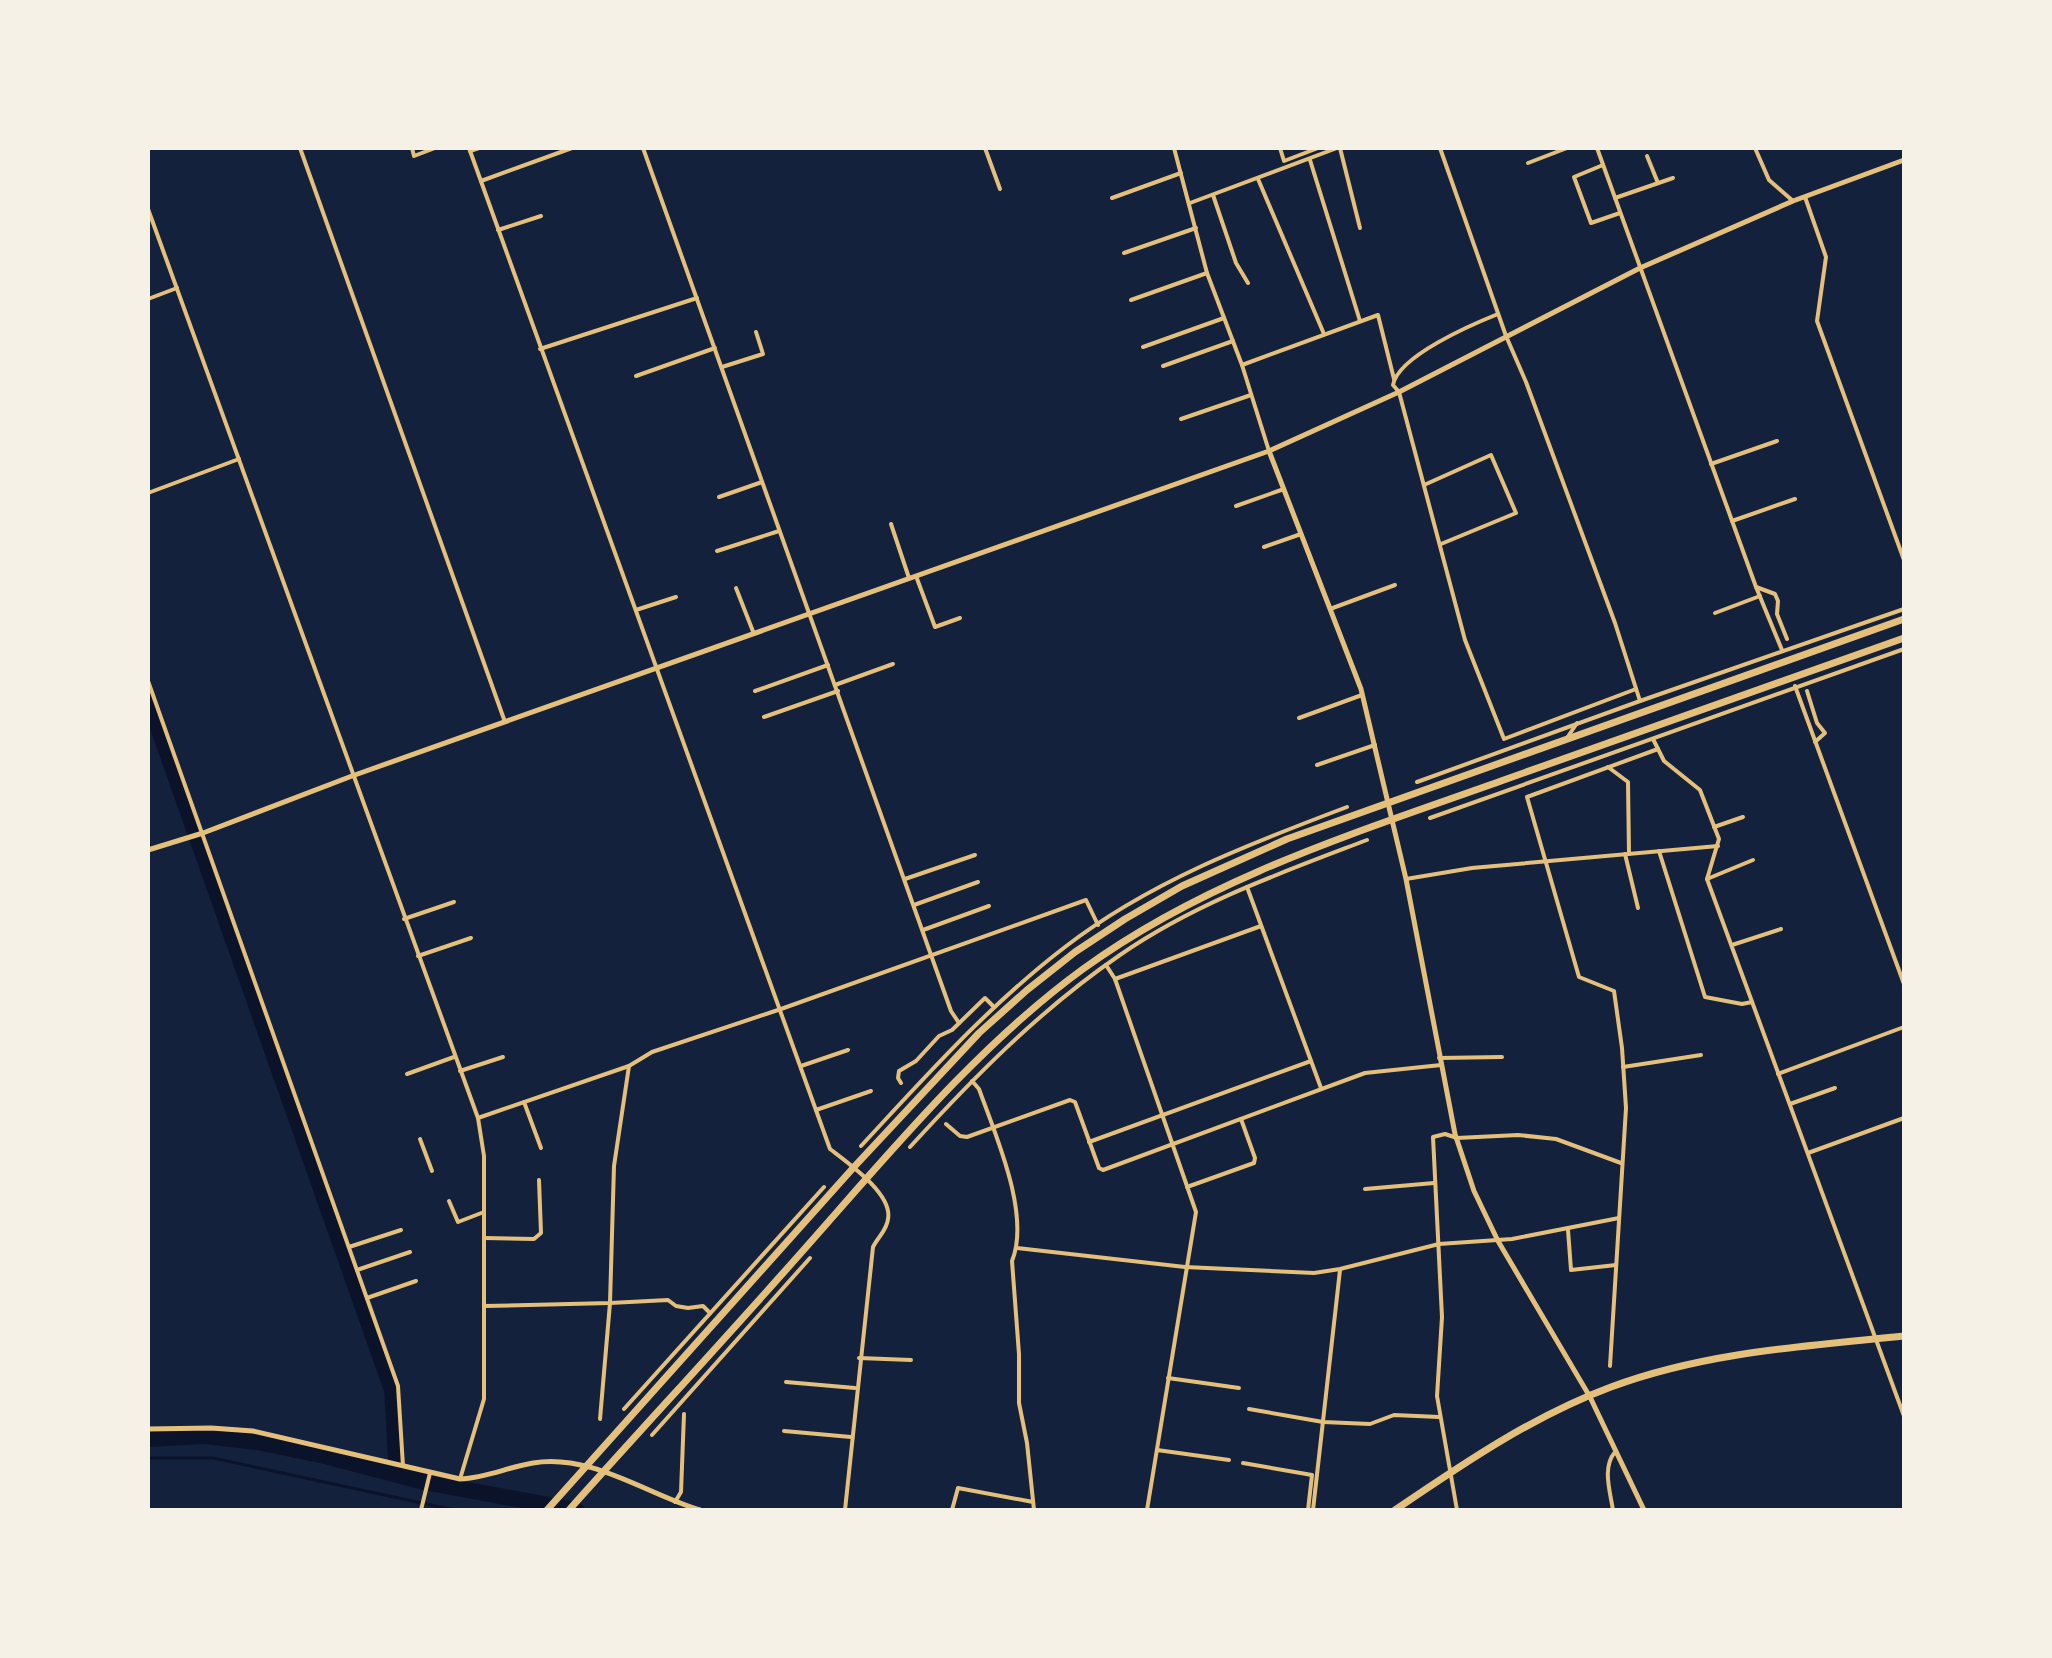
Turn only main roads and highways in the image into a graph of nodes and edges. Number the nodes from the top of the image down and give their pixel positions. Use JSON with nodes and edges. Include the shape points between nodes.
{"nodes":[{"id":1,"x":1904,"y":619,"type":"edge"},
{"id":2,"x":1904,"y":638,"type":"edge"},
{"id":3,"x":1904,"y":1336,"type":"edge"},
{"id":4,"x":547,"y":1510,"type":"edge"},
{"id":5,"x":569,"y":1510,"type":"edge"},
{"id":6,"x":1395,"y":1510,"type":"edge"}],
"edges":[{"from":1,"to":4,"type":"main road","via":[[1287,839],[1182,886],[1125,919],[1075,952],[979,1033]]},
{"from":2,"to":5,"type":"main road","via":[[1393,818],[1250,874],[1129,937],[1018,1023],[935,1106]]},
{"from":3,"to":6,"type":"main road","via":[[1747,1353],[1610,1387],[1518,1430]]}]}
